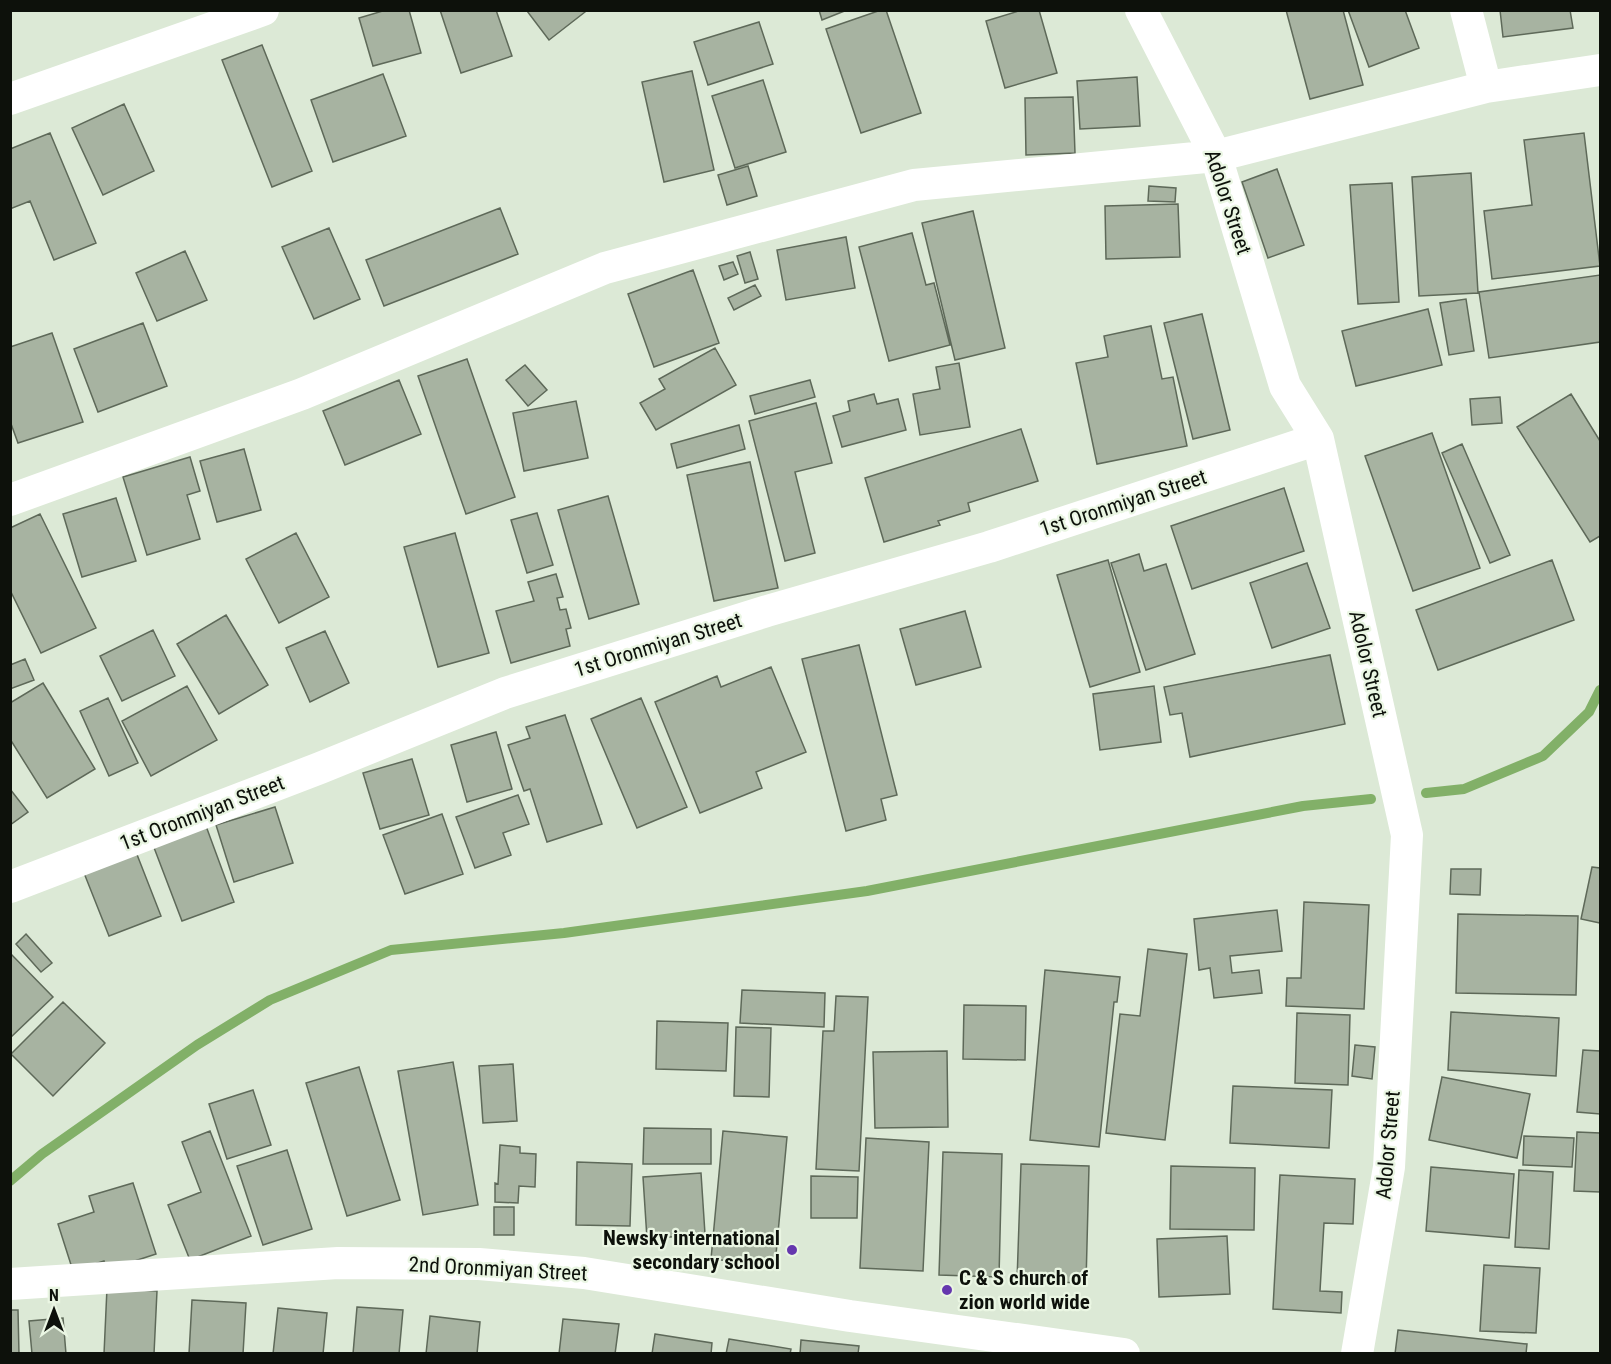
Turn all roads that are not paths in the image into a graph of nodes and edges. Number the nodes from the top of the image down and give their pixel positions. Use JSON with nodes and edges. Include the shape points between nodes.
{"nodes":[{"id":1,"x":263,"y":10,"type":"edge"},
{"id":2,"x":1141,"y":10,"type":"edge"},
{"id":3,"x":1466,"y":10,"type":"edge"},
{"id":4,"x":1600,"y":70,"type":"edge"},
{"id":5,"x":1486,"y":87,"type":"junction"},
{"id":6,"x":10,"y":99,"type":"edge"},
{"id":7,"x":1216,"y":156,"type":"junction"},
{"id":8,"x":1318,"y":439,"type":"junction"},
{"id":9,"x":10,"y":500,"type":"edge"},
{"id":10,"x":10,"y":887,"type":"edge"},
{"id":11,"x":10,"y":1284,"type":"edge"},
{"id":12,"x":1124,"y":1353,"type":"edge"},
{"id":13,"x":1357,"y":1353,"type":"edge"}],
"edges":[{"from":1,"to":6,"type":"street"},
{"from":2,"to":7,"type":"street","name":"Adolor Street"},
{"from":3,"to":5,"type":"street"},
{"from":4,"to":5,"type":"street"},
{"from":5,"to":7,"type":"street"},
{"from":7,"to":8,"type":"street","name":"Adolor Street","via":[[1285,386]]},
{"from":7,"to":9,"type":"street","via":[[914,185],[605,268],[302,394]]},
{"from":8,"to":10,"type":"street","name":"1st Oronmiyan Street","via":[[989,547],[505,693]]},
{"from":8,"to":13,"type":"street","name":"Adolor Street","via":[[1407,835],[1389,1167]]},
{"from":11,"to":12,"type":"street","name":"2nd Oronmiyan Street","via":[[338,1263],[479,1264],[584,1273],[850,1316]]}]}
